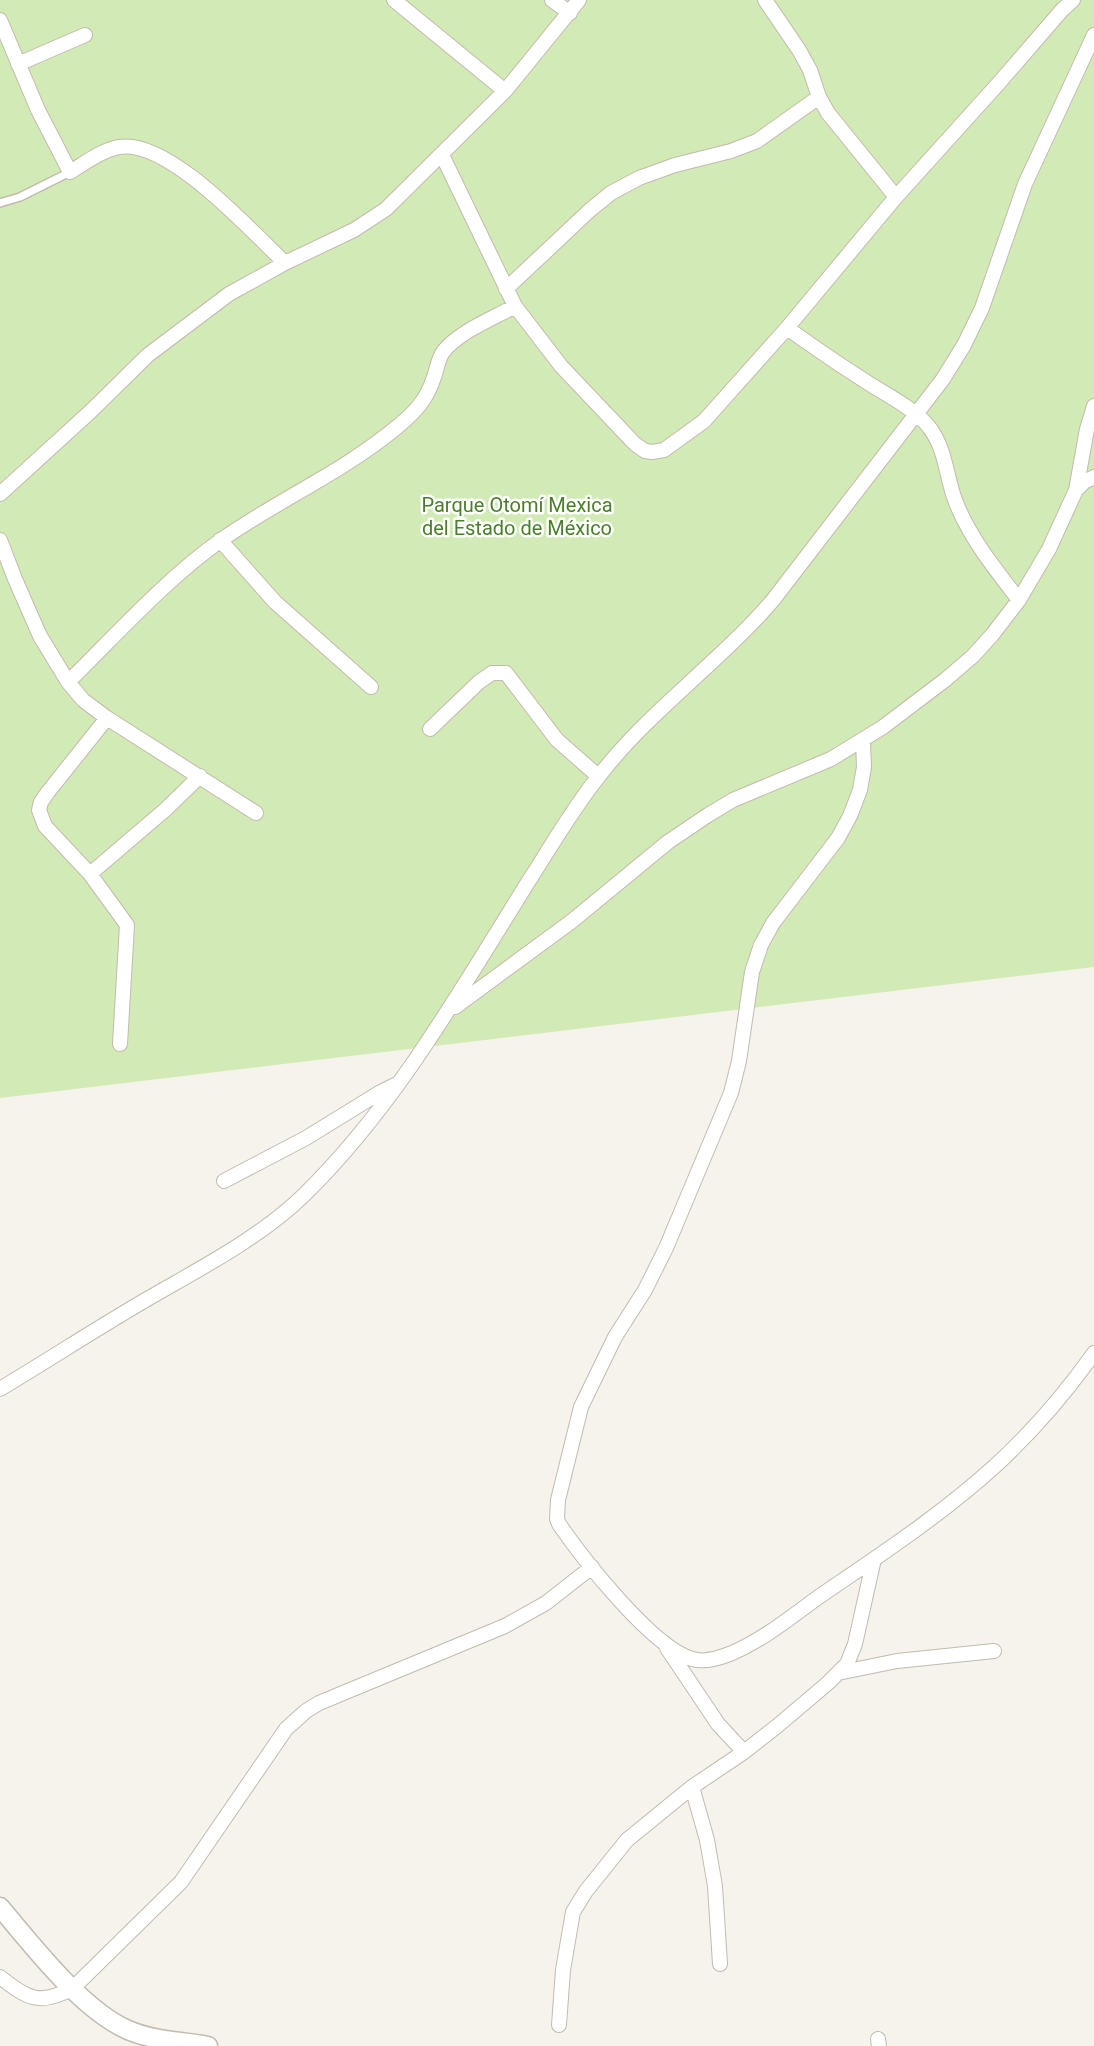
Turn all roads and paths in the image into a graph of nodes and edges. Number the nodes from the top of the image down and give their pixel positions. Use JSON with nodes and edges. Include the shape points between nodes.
{"nodes":[{"id":1,"x":394,"y":0,"type":"edge"},
{"id":2,"x":552,"y":0,"type":"edge"},
{"id":3,"x":579,"y":0,"type":"edge"},
{"id":4,"x":765,"y":0,"type":"edge"},
{"id":5,"x":1073,"y":0,"type":"edge"},
{"id":6,"x":1058,"y":5,"type":"edge"},
{"id":7,"x":570,"y":13,"type":"junction"},
{"id":8,"x":0,"y":20,"type":"edge"},
{"id":9,"x":86,"y":34,"type":"dead end"},
{"id":10,"x":1094,"y":35,"type":"edge"},
{"id":11,"x":18,"y":64,"type":"junction"},
{"id":12,"x":505,"y":91,"type":"junction"},
{"id":13,"x":819,"y":97,"type":"junction"},
{"id":14,"x":442,"y":155,"type":"junction"},
{"id":15,"x":70,"y":172,"type":"junction"},
{"id":16,"x":896,"y":196,"type":"junction"},
{"id":17,"x":0,"y":203,"type":"edge"},
{"id":18,"x":285,"y":263,"type":"junction"},
{"id":19,"x":506,"y":289,"type":"junction"},
{"id":20,"x":515,"y":306,"type":"junction"},
{"id":21,"x":787,"y":328,"type":"junction"},
{"id":22,"x":1094,"y":406,"type":"edge"},
{"id":23,"x":916,"y":414,"type":"junction"},
{"id":24,"x":1094,"y":477,"type":"edge"},
{"id":25,"x":1076,"y":490,"type":"junction"},
{"id":26,"x":0,"y":494,"type":"edge"},
{"id":27,"x":0,"y":540,"type":"edge"},
{"id":28,"x":220,"y":540,"type":"junction"},
{"id":29,"x":1019,"y":600,"type":"junction"},
{"id":30,"x":68,"y":682,"type":"junction"},
{"id":31,"x":371,"y":687,"type":"dead end"},
{"id":32,"x":107,"y":718,"type":"junction"},
{"id":33,"x":430,"y":729,"type":"dead end"},
{"id":34,"x":863,"y":741,"type":"junction"},
{"id":35,"x":200,"y":776,"type":"junction"},
{"id":36,"x":598,"y":776,"type":"junction"},
{"id":37,"x":256,"y":813,"type":"dead end"},
{"id":38,"x":90,"y":874,"type":"junction"},
{"id":39,"x":448,"y":1012,"type":"junction"},
{"id":40,"x":120,"y":1044,"type":"dead end"},
{"id":41,"x":398,"y":1083,"type":"junction"},
{"id":42,"x":224,"y":1181,"type":"dead end"},
{"id":43,"x":1094,"y":1353,"type":"edge"},
{"id":44,"x":0,"y":1389,"type":"edge"},
{"id":45,"x":874,"y":1559,"type":"junction"},
{"id":46,"x":592,"y":1567,"type":"junction"},
{"id":47,"x":664,"y":1643,"type":"junction"},
{"id":48,"x":994,"y":1651,"type":"dead end"},
{"id":49,"x":838,"y":1672,"type":"junction"},
{"id":50,"x":744,"y":1752,"type":"junction"},
{"id":51,"x":692,"y":1787,"type":"junction"},
{"id":52,"x":0,"y":1906,"type":"edge"},
{"id":53,"x":720,"y":1964,"type":"dead end"},
{"id":54,"x":0,"y":1977,"type":"edge"},
{"id":55,"x":73,"y":1988,"type":"junction"},
{"id":56,"x":559,"y":2025,"type":"dead end"},
{"id":57,"x":208,"y":2046,"type":"edge"}],
"edges":[{"from":1,"to":12,"type":"street"},
{"from":2,"to":7,"type":"street"},
{"from":3,"to":7,"type":"street"},
{"from":4,"to":13,"type":"street","via":[[804,60]]},
{"from":5,"to":6,"type":"street"},
{"from":6,"to":16,"type":"street","via":[[998,84]]},
{"from":7,"to":12,"type":"street"},
{"from":8,"to":11,"type":"street"},
{"from":9,"to":11,"type":"street"},
{"from":10,"to":23,"type":"street","via":[[1025,184],[982,308],[943,379]]},
{"from":11,"to":15,"type":"street"},
{"from":12,"to":14,"type":"street"},
{"from":13,"to":16,"type":"street"},
{"from":13,"to":19,"type":"street","via":[[757,141],[666,168],[611,193]]},
{"from":14,"to":18,"type":"street","via":[[386,209],[354,230]]},
{"from":14,"to":19,"type":"street"},
{"from":15,"to":17,"type":"lane"},
{"from":15,"to":18,"type":"street","via":[[120,147],[155,152],[200,183]]},
{"from":16,"to":21,"type":"street"},
{"from":18,"to":26,"type":"street","via":[[229,294],[148,355]]},
{"from":19,"to":20,"type":"street"},
{"from":20,"to":21,"type":"street","via":[[603,412],[635,444],[652,452],[673,445],[704,421]]},
{"from":20,"to":28,"type":"street","via":[[448,345],[422,404],[393,431]]},
{"from":21,"to":23,"type":"street"},
{"from":22,"to":25,"type":"street"},
{"from":23,"to":29,"type":"street","via":[[938,441],[966,523]]},
{"from":23,"to":36,"type":"street","via":[[749,628]]},
{"from":24,"to":25,"type":"street"},
{"from":25,"to":29,"type":"street","via":[[1049,549]]},
{"from":27,"to":30,"type":"street","via":[[40,636]]},
{"from":28,"to":30,"type":"street"},
{"from":28,"to":31,"type":"street","via":[[275,603]]},
{"from":29,"to":34,"type":"street","via":[[973,656],[916,704]]},
{"from":30,"to":32,"type":"street","via":[[83,700]]},
{"from":32,"to":35,"type":"street"},
{"from":32,"to":38,"type":"street","via":[[48,792],[39,810],[45,826]]},
{"from":33,"to":36,"type":"street","via":[[479,682],[492,673],[506,674],[557,740]]},
{"from":34,"to":39,"type":"street","via":[[708,815]]},
{"from":34,"to":46,"type":"street","via":[[864,767],[850,816],[761,945],[752,972],[731,1093],[666,1248],[615,1337],[581,1407],[558,1500],[557,1519]]},
{"from":35,"to":37,"type":"street"},
{"from":35,"to":38,"type":"street"},
{"from":36,"to":39,"type":"street"},
{"from":38,"to":40,"type":"street","via":[[127,925]]},
{"from":39,"to":41,"type":"street"},
{"from":41,"to":42,"type":"street"},
{"from":41,"to":44,"type":"street","via":[[303,1197],[270,1224]]},
{"from":43,"to":45,"type":"street","via":[[1051,1409],[997,1464],[931,1519]]},
{"from":45,"to":47,"type":"street","via":[[733,1653],[708,1660],[692,1659]]},
{"from":45,"to":49,"type":"street","via":[[852,1655]]},
{"from":46,"to":47,"type":"street"},
{"from":46,"to":55,"type":"street","via":[[546,1603],[506,1626],[306,1711],[286,1729],[181,1882]]},
{"from":47,"to":50,"type":"street","via":[[718,1724]]},
{"from":48,"to":49,"type":"street","via":[[897,1661]]},
{"from":49,"to":50,"type":"street"},
{"from":50,"to":51,"type":"street"},
{"from":51,"to":53,"type":"street","via":[[714,1878]]},
{"from":51,"to":56,"type":"street","via":[[627,1840],[573,1912]]},
{"from":52,"to":55,"type":"street"},
{"from":54,"to":55,"type":"street","via":[[38,1999],[56,1997]]},
{"from":55,"to":57,"type":"street","via":[[100,2015],[127,2030]]}]}
